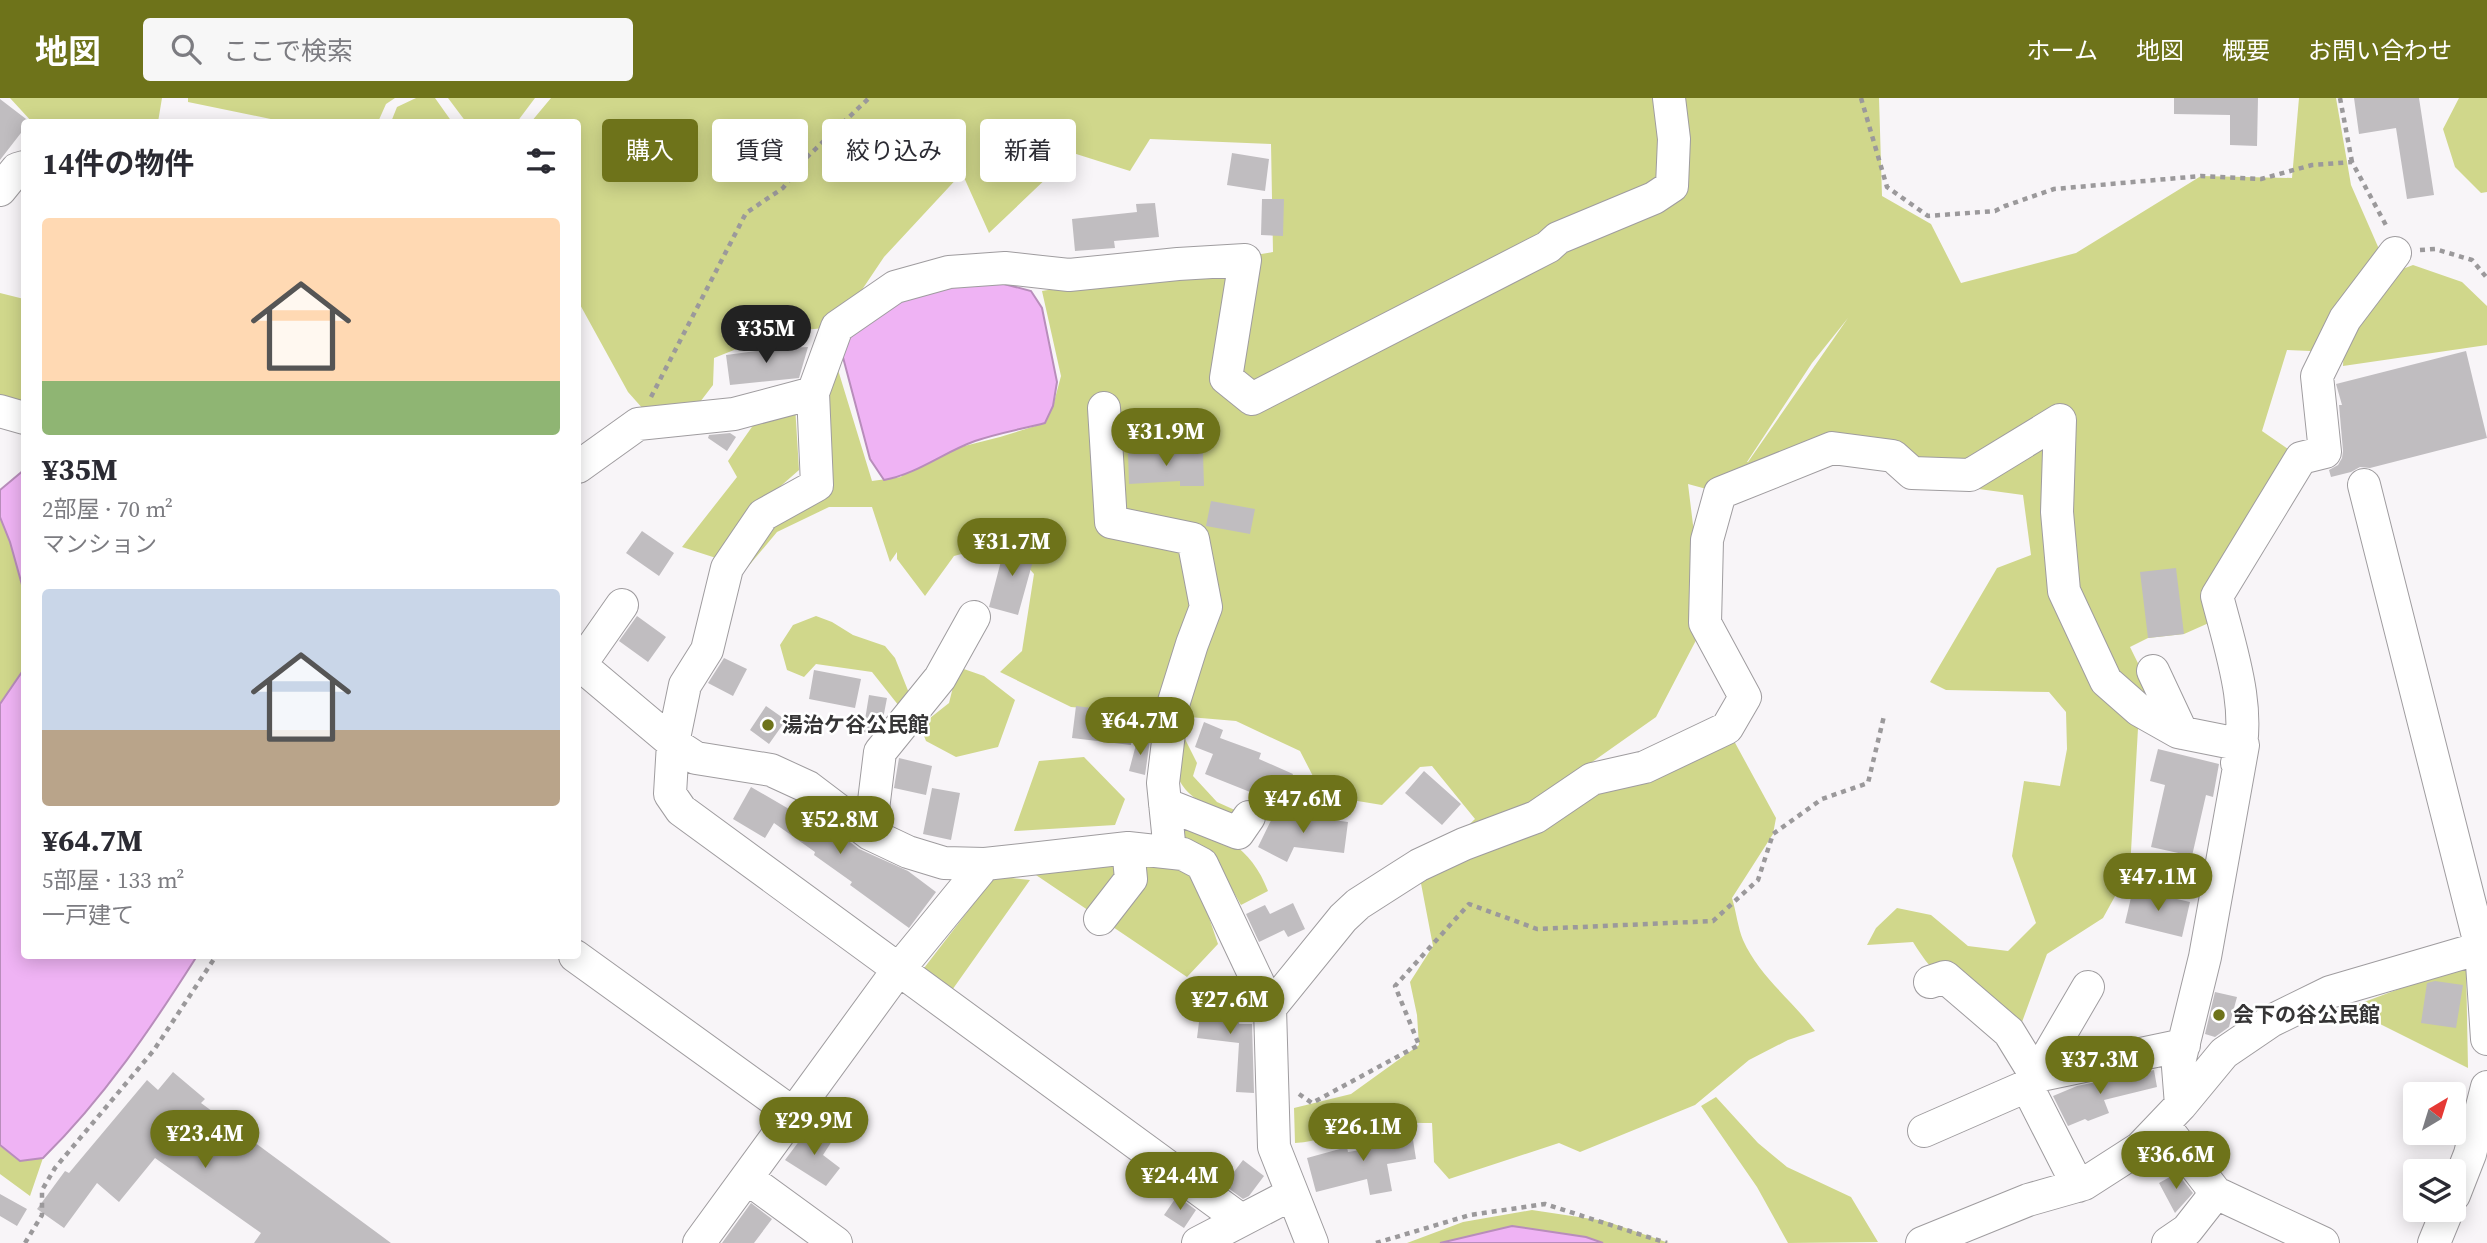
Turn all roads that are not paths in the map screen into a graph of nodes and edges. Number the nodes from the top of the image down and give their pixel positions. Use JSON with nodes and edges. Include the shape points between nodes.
{"nodes":[{"id":1,"x":1669,"y":98,"type":"edge"},
{"id":2,"x":21,"y":168,"type":"edge"},
{"id":3,"x":0,"y":190,"type":"edge"},
{"id":4,"x":2395,"y":253,"type":"road end"},
{"id":5,"x":813,"y":393,"type":"junction"},
{"id":6,"x":1104,"y":408,"type":"dead end"},
{"id":7,"x":0,"y":411,"type":"edge"},
{"id":8,"x":21,"y":417,"type":"edge"},
{"id":9,"x":581,"y":465,"type":"edge"},
{"id":10,"x":2364,"y":485,"type":"dead end"},
{"id":11,"x":621,"y":605,"type":"dead end"},
{"id":12,"x":974,"y":617,"type":"dead end"},
{"id":13,"x":581,"y":661,"type":"edge"},
{"id":14,"x":581,"y":666,"type":"edge"},
{"id":15,"x":2153,"y":671,"type":"dead end"},
{"id":16,"x":2182,"y":733,"type":"junction"},
{"id":17,"x":674,"y":743,"type":"junction"},
{"id":18,"x":2243,"y":745,"type":"junction"},
{"id":19,"x":1165,"y":804,"type":"junction"},
{"id":20,"x":1249,"y":817,"type":"dead end"},
{"id":21,"x":870,"y":834,"type":"junction"},
{"id":22,"x":1128,"y":848,"type":"junction"},
{"id":23,"x":1170,"y":852,"type":"junction"},
{"id":24,"x":985,"y":864,"type":"junction"},
{"id":25,"x":1100,"y":919,"type":"dead end"},
{"id":26,"x":2484,"y":947,"type":"edge"},
{"id":27,"x":579,"y":959,"type":"edge"},
{"id":28,"x":898,"y":970,"type":"junction"},
{"id":29,"x":1930,"y":982,"type":"dead end"},
{"id":30,"x":2088,"y":987,"type":"dead end"},
{"id":31,"x":1270,"y":1008,"type":"junction"},
{"id":32,"x":2487,"y":1038,"type":"edge"},
{"id":33,"x":2184,"y":1045,"type":"junction"},
{"id":34,"x":2032,"y":1081,"type":"junction"},
{"id":35,"x":2487,"y":1087,"type":"edge"},
{"id":36,"x":794,"y":1114,"type":"junction"},
{"id":37,"x":2171,"y":1115,"type":"junction"},
{"id":38,"x":1924,"y":1130,"type":"dead end"},
{"id":39,"x":2466,"y":1164,"type":"edge"},
{"id":40,"x":747,"y":1178,"type":"junction"},
{"id":41,"x":2078,"y":1186,"type":"junction"},
{"id":42,"x":2216,"y":1193,"type":"junction"},
{"id":43,"x":1292,"y":1194,"type":"junction"},
{"id":44,"x":1241,"y":1220,"type":"junction"},
{"id":45,"x":2443,"y":1222,"type":"edge"},
{"id":46,"x":699,"y":1243,"type":"edge"},
{"id":47,"x":836,"y":1243,"type":"edge"},
{"id":48,"x":1198,"y":1243,"type":"edge"},
{"id":49,"x":1312,"y":1243,"type":"edge"},
{"id":50,"x":1922,"y":1243,"type":"edge"},
{"id":51,"x":2168,"y":1243,"type":"edge"},
{"id":52,"x":2323,"y":1243,"type":"edge"},
{"id":53,"x":2434,"y":1243,"type":"edge"}],
"edges":[{"from":1,"to":5,"type":"street","via":[[1674,139],[1672,186],[1558,238],[1252,399],[1226,378],[1245,260],[1069,275],[1005,268],[949,272],[895,287],[837,327]]},
{"from":2,"to":3,"type":"street"},
{"from":4,"to":18,"type":"street","via":[[2345,319],[2317,376],[2325,452],[2301,457],[2217,596],[2233,659]]},
{"from":5,"to":9,"type":"street","via":[[734,414],[638,424]]},
{"from":5,"to":17,"type":"street","via":[[817,485],[763,515],[727,568],[707,650],[685,685]]},
{"from":6,"to":19,"type":"street","via":[[1111,522],[1194,539],[1206,607],[1172,708],[1163,783]]},
{"from":7,"to":8,"type":"street"},
{"from":10,"to":26,"type":"street"},
{"from":11,"to":13,"type":"street"},
{"from":12,"to":21,"type":"street","via":[[940,678],[880,752]]},
{"from":14,"to":17,"type":"street"},
{"from":15,"to":16,"type":"street"},
{"from":16,"to":18,"type":"street"},
{"from":16,"to":31,"type":"street","via":[[2139,710],[2106,681],[2064,591],[2057,512],[2060,420],[1970,475],[1912,473],[1893,456],[1832,448],[1720,493],[1707,540],[1705,623],[1745,697],[1727,728],[1645,767],[1592,779],[1536,817],[1464,844],[1396,879],[1343,918]]},
{"from":17,"to":21,"type":"street","via":[[696,758],[771,770],[808,787]]},
{"from":17,"to":28,"type":"street","via":[[670,794],[681,810]]},
{"from":18,"to":33,"type":"street","via":[[2227,797],[2215,905]]},
{"from":19,"to":20,"type":"street","via":[[1238,833]]},
{"from":19,"to":23,"type":"street"},
{"from":21,"to":24,"type":"street","via":[[944,863]]},
{"from":22,"to":23,"type":"street"},
{"from":22,"to":24,"type":"street"},
{"from":22,"to":25,"type":"street","via":[[1131,879]]},
{"from":23,"to":31,"type":"street","via":[[1202,864]]},
{"from":24,"to":28,"type":"street"},
{"from":26,"to":32,"type":"street"},
{"from":26,"to":37,"type":"street","via":[[2330,992],[2271,1021],[2224,1053]]},
{"from":27,"to":36,"type":"street"},
{"from":28,"to":36,"type":"street"},
{"from":28,"to":44,"type":"street"},
{"from":29,"to":34,"type":"street","via":[[1945,977],[2008,1032]]},
{"from":30,"to":34,"type":"street"},
{"from":31,"to":43,"type":"street","via":[[1274,1147]]},
{"from":33,"to":34,"type":"street"},
{"from":33,"to":37,"type":"street"},
{"from":34,"to":38,"type":"street"},
{"from":34,"to":41,"type":"street"},
{"from":35,"to":39,"type":"street"},
{"from":36,"to":40,"type":"street"},
{"from":37,"to":41,"type":"street","via":[[2140,1148]]},
{"from":37,"to":42,"type":"street"},
{"from":40,"to":46,"type":"street"},
{"from":40,"to":47,"type":"street"},
{"from":41,"to":50,"type":"street","via":[[2028,1200]]},
{"from":42,"to":51,"type":"street","via":[[2187,1230]]},
{"from":42,"to":52,"type":"street"},
{"from":43,"to":44,"type":"street"},
{"from":43,"to":49,"type":"street"},
{"from":44,"to":48,"type":"street"},
{"from":45,"to":53,"type":"street"}]}
